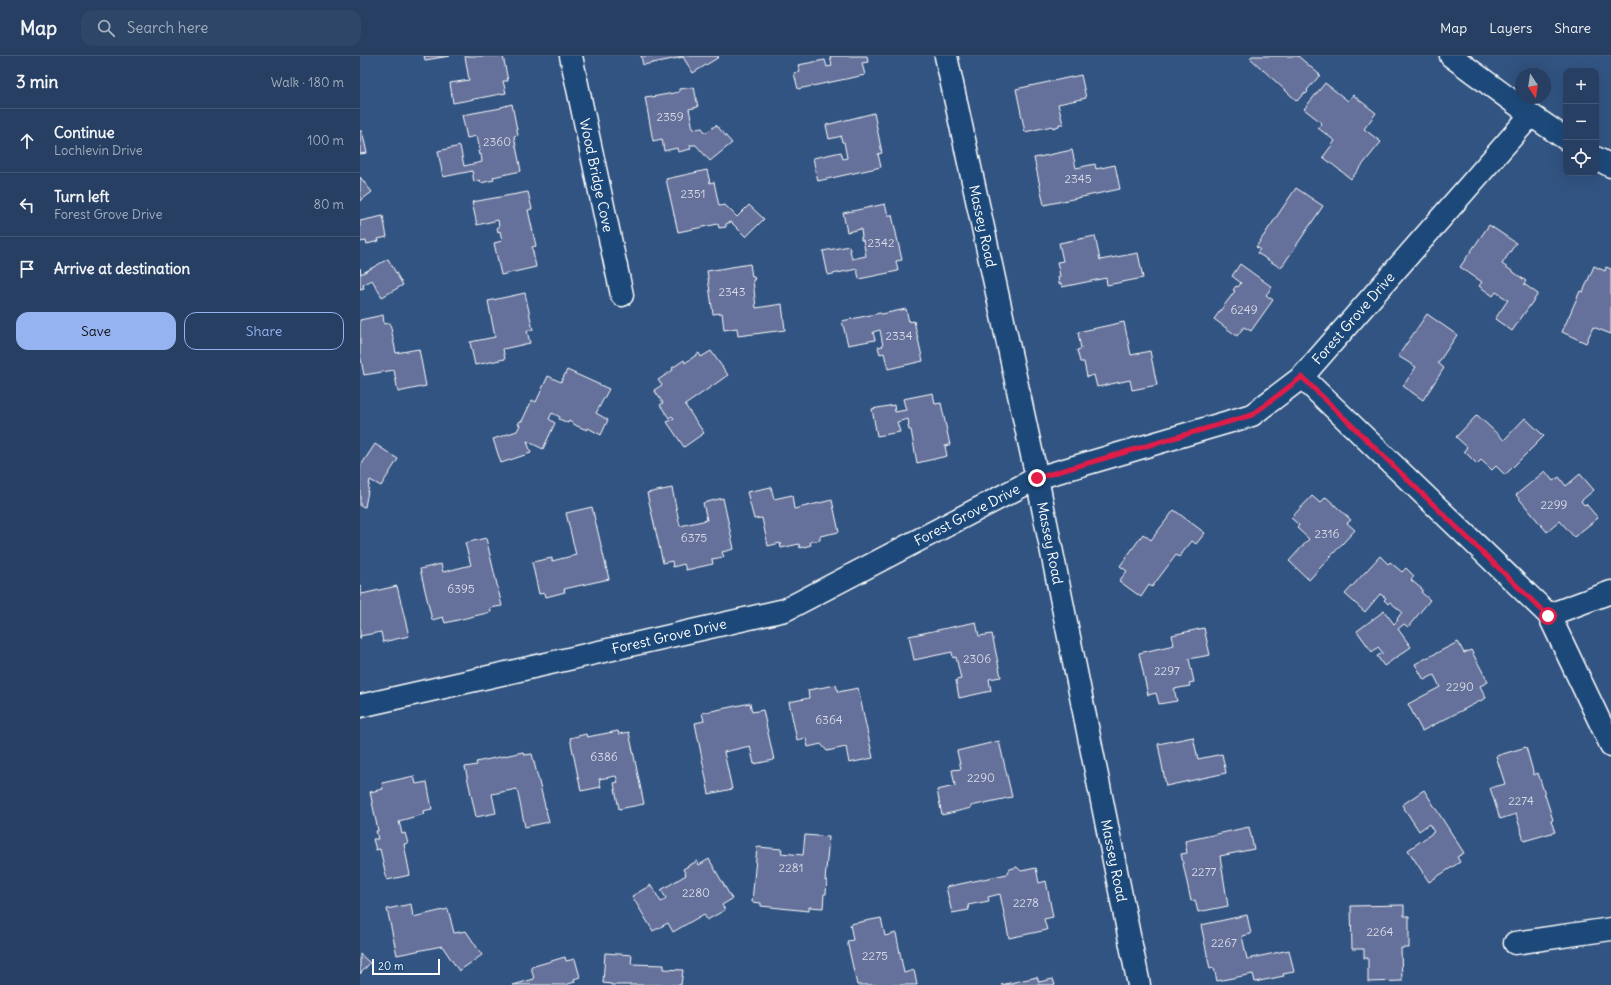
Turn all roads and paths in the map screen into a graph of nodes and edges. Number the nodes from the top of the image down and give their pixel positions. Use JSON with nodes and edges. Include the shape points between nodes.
{"nodes":[{"id":1,"x":572,"y":56,"type":"edge"},
{"id":2,"x":946,"y":56,"type":"edge"},
{"id":3,"x":1451,"y":56,"type":"edge"},
{"id":4,"x":1531,"y":115,"type":"junction"},
{"id":5,"x":1563,"y":137,"type":"edge"},
{"id":6,"x":1599,"y":160,"type":"edge"},
{"id":7,"x":1611,"y":166,"type":"edge"},
{"id":8,"x":622,"y":295,"type":"dead end"},
{"id":9,"x":1302,"y":377,"type":"junction"},
{"id":10,"x":1037,"y":478,"type":"junction"},
{"id":11,"x":1611,"y":592,"type":"edge"},
{"id":12,"x":1548,"y":616,"type":"junction"},
{"id":13,"x":360,"y":706,"type":"edge"},
{"id":14,"x":1611,"y":745,"type":"edge"},
{"id":15,"x":1611,"y":928,"type":"edge"},
{"id":16,"x":1515,"y":943,"type":"dead end"},
{"id":17,"x":1139,"y":985,"type":"edge"}],
"edges":[{"from":1,"to":8,"type":"street","name":"Wood Bridge Cove"},
{"from":2,"to":10,"type":"street","name":"Massey Road"},
{"from":3,"to":4,"type":"street"},
{"from":4,"to":5,"type":"street"},
{"from":4,"to":9,"type":"street","name":"Forest Grove Drive"},
{"from":6,"to":7,"type":"street"},
{"from":9,"to":10,"type":"street","name":"Forest Grove Drive","via":[[1252,415]]},
{"from":9,"to":12,"type":"street"},
{"from":10,"to":13,"type":"street","name":"Forest Grove Drive","via":[[785,610]]},
{"from":10,"to":17,"type":"street","name":"Massey Road"},
{"from":11,"to":12,"type":"street"},
{"from":12,"to":14,"type":"street"},
{"from":15,"to":16,"type":"street"}]}
